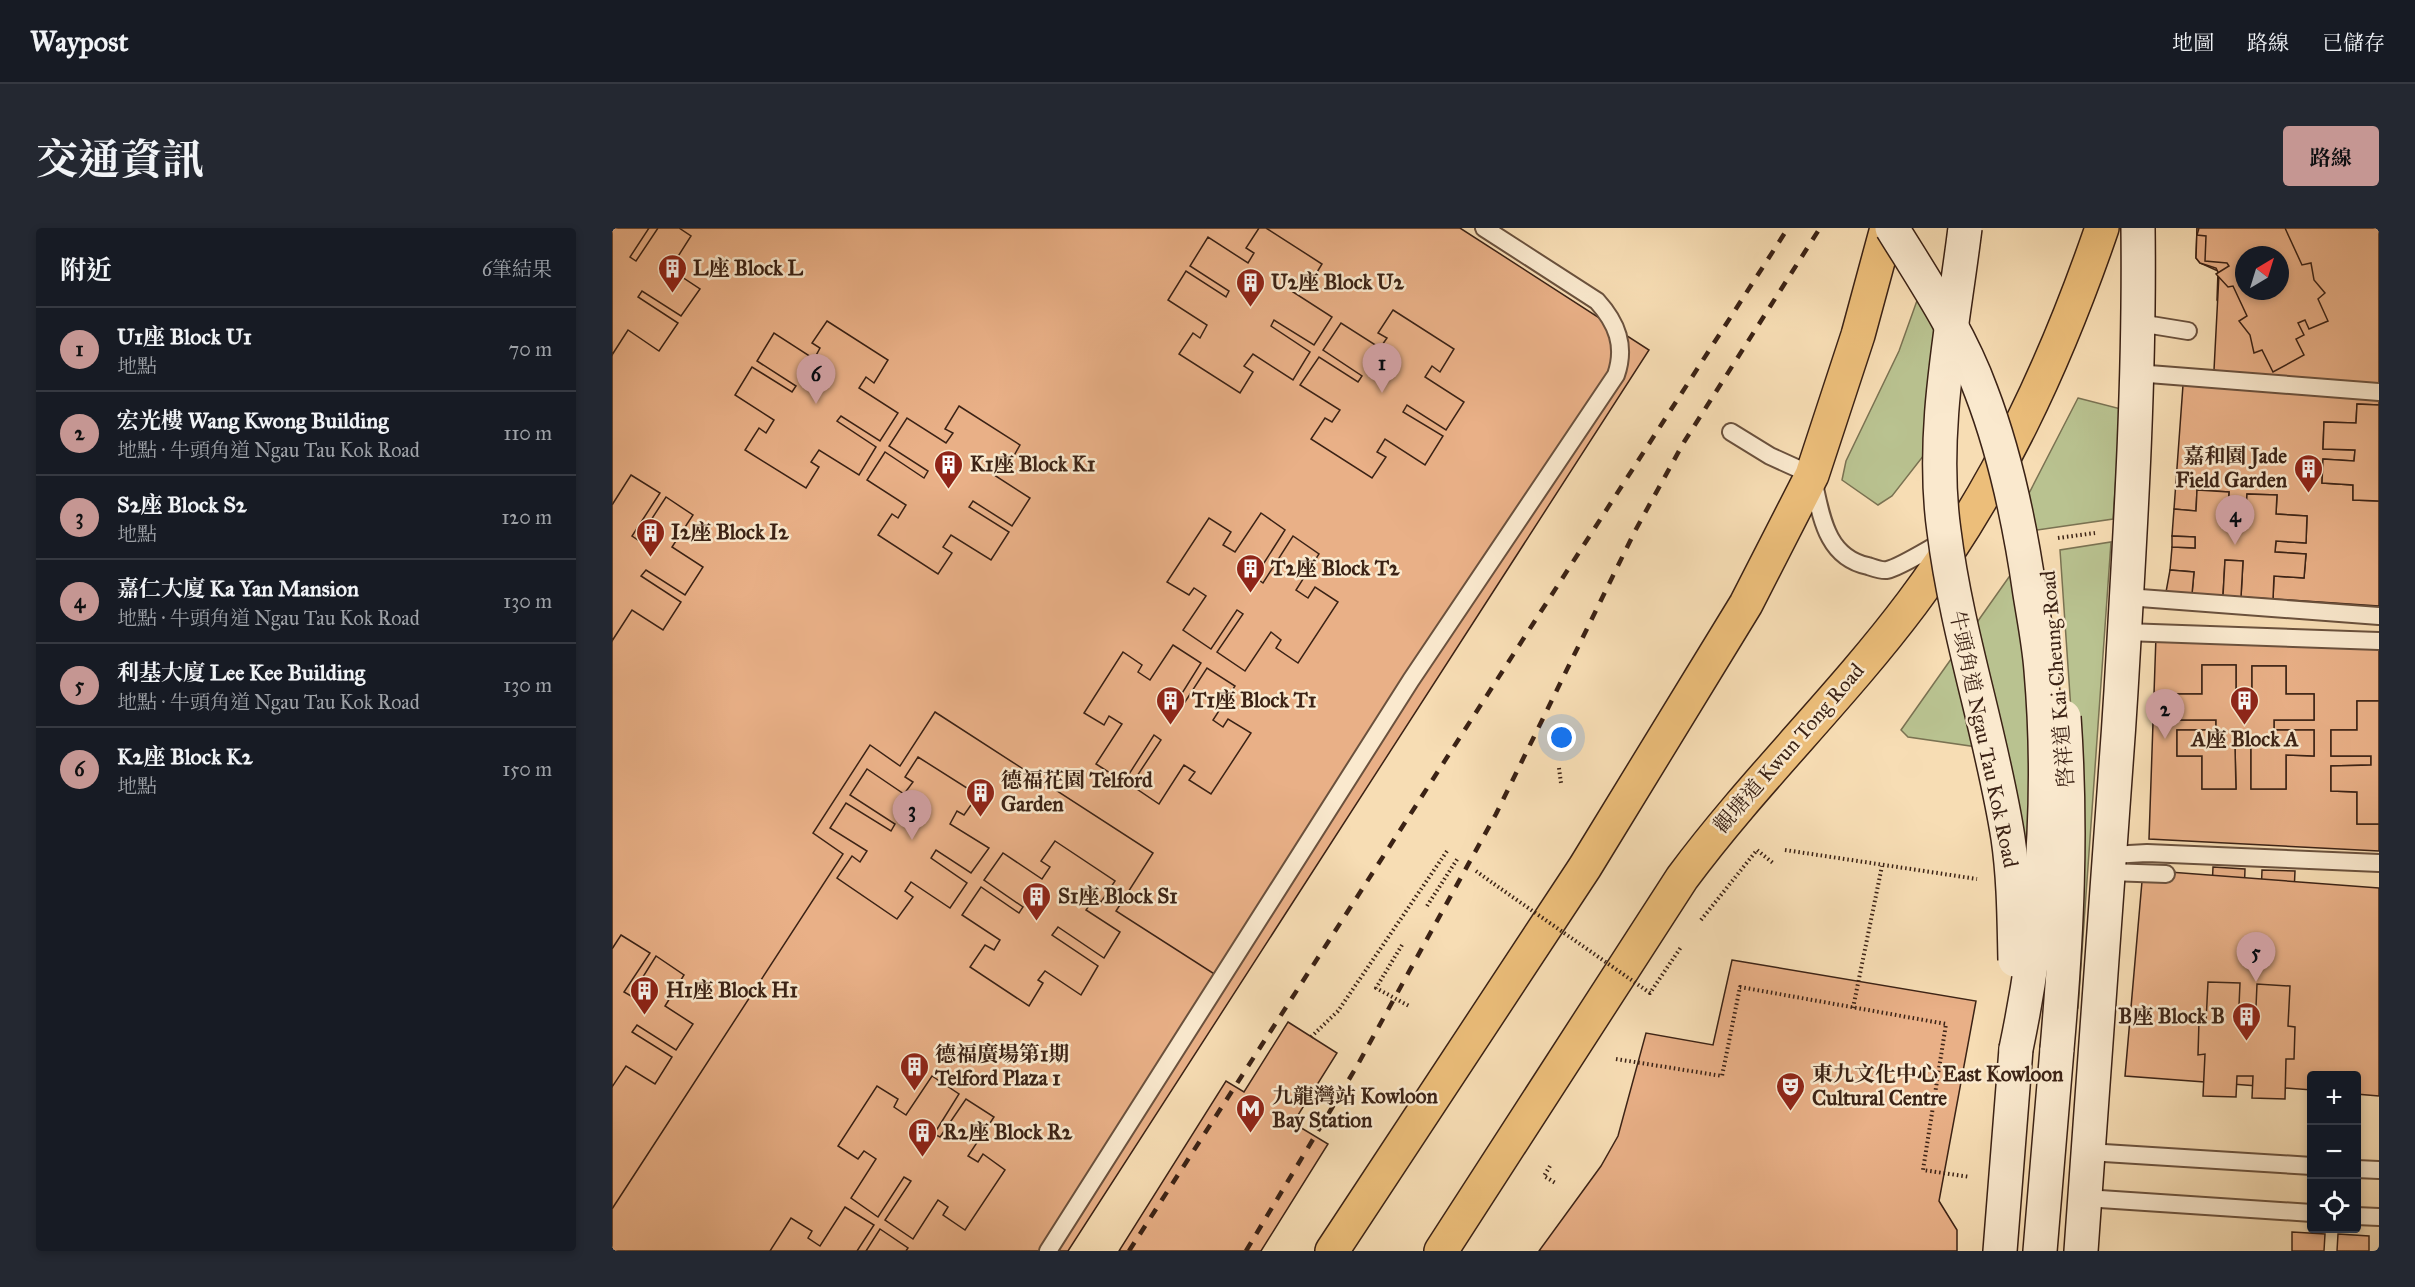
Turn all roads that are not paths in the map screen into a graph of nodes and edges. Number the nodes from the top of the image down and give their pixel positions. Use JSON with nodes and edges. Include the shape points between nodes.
{"nodes":[{"id":1,"x":1484,"y":228,"type":"edge"},
{"id":2,"x":1887,"y":228,"type":"edge"},
{"id":3,"x":1892,"y":228,"type":"edge"},
{"id":4,"x":1917,"y":228,"type":"edge"},
{"id":5,"x":1965,"y":228,"type":"edge"},
{"id":6,"x":2102,"y":228,"type":"edge"},
{"id":7,"x":2138,"y":228,"type":"edge"},
{"id":8,"x":2139,"y":323,"type":"junction"},
{"id":9,"x":2188,"y":331,"type":"dead end"},
{"id":10,"x":2136,"y":373,"type":"junction"},
{"id":11,"x":2379,"y":392,"type":"edge"},
{"id":12,"x":1731,"y":432,"type":"dead end"},
{"id":13,"x":1812,"y":475,"type":"junction"},
{"id":14,"x":1963,"y":531,"type":"junction"},
{"id":15,"x":2127,"y":597,"type":"junction"},
{"id":16,"x":2379,"y":616,"type":"edge"},
{"id":17,"x":2124,"y":632,"type":"junction"},
{"id":18,"x":2379,"y":641,"type":"edge"},
{"id":19,"x":2379,"y":863,"type":"edge"},
{"id":20,"x":2110,"y":864,"type":"junction"},
{"id":21,"x":2166,"y":874,"type":"dead end"},
{"id":22,"x":2016,"y":1049,"type":"junction"},
{"id":23,"x":2088,"y":1152,"type":"junction"},
{"id":24,"x":2307,"y":1166,"type":"edge"},
{"id":25,"x":2361,"y":1169,"type":"edge"},
{"id":26,"x":2379,"y":1170,"type":"edge"},
{"id":27,"x":2085,"y":1198,"type":"junction"},
{"id":28,"x":2307,"y":1213,"type":"edge"},
{"id":29,"x":2361,"y":1216,"type":"edge"},
{"id":30,"x":2379,"y":1217,"type":"edge"},
{"id":31,"x":1048,"y":1251,"type":"edge"},
{"id":32,"x":1332,"y":1251,"type":"edge"},
{"id":33,"x":1441,"y":1251,"type":"edge"},
{"id":34,"x":2000,"y":1251,"type":"edge"},
{"id":35,"x":2040,"y":1251,"type":"edge"},
{"id":36,"x":2081,"y":1251,"type":"edge"}],
"edges":[{"from":1,"to":31,"type":"lane","via":[[1597,301],[1619,335],[1622,350],[1616,375],[1411,680]]},
{"from":2,"to":13,"type":"highway","via":[[1858,335]]},
{"from":3,"to":22,"type":"main road","name":"啓祥道 Kai Cheung Road","bridge":true,"via":[[1942,311],[1981,389],[2021,534],[2041,670],[2045,814],[2030,981]]},
{"from":4,"to":35,"type":"main road","name":"啓祥道 Kai Cheung Road","bridge":true,"via":[[1956,291],[2004,394],[2027,470],[2049,577],[2060,670],[2069,814],[2068,919]]},
{"from":5,"to":22,"type":"main road","name":"牛頭角道 Ngau Tau Kok Road","bridge":true,"via":[[1942,416],[1943,529],[2014,882]]},
{"from":6,"to":14,"type":"highway","name":"觀塘道 Kwun Tong Road","via":[[2082,287],[2039,387]]},
{"from":7,"to":8,"type":"main road"},
{"from":8,"to":9,"type":"lane"},
{"from":8,"to":10,"type":"main road"},
{"from":10,"to":11,"type":"lane"},
{"from":10,"to":15,"type":"main road"},
{"from":12,"to":13,"type":"lane"},
{"from":13,"to":14,"type":"lane","via":[[1825,531],[1834,547],[1862,565],[1886,570]]},
{"from":13,"to":32,"type":"highway","via":[[1746,604],[1616,817]]},
{"from":14,"to":33,"type":"highway","name":"觀塘道 Kwun Tong Road","via":[[1886,635],[1719,827],[1682,878]]},
{"from":15,"to":16,"type":"lane"},
{"from":15,"to":17,"type":"main road"},
{"from":17,"to":18,"type":"lane"},
{"from":17,"to":20,"type":"main road"},
{"from":19,"to":20,"type":"lane","via":[[2147,853]]},
{"from":20,"to":21,"type":"lane"},
{"from":20,"to":23,"type":"main road"},
{"from":22,"to":34,"type":"main road","name":"牛頭角道 Ngau Tau Kok Road"},
{"from":23,"to":24,"type":"lane"},
{"from":23,"to":27,"type":"main road"},
{"from":25,"to":26,"type":"lane"},
{"from":27,"to":28,"type":"lane"},
{"from":27,"to":36,"type":"main road"},
{"from":29,"to":30,"type":"lane"}]}
